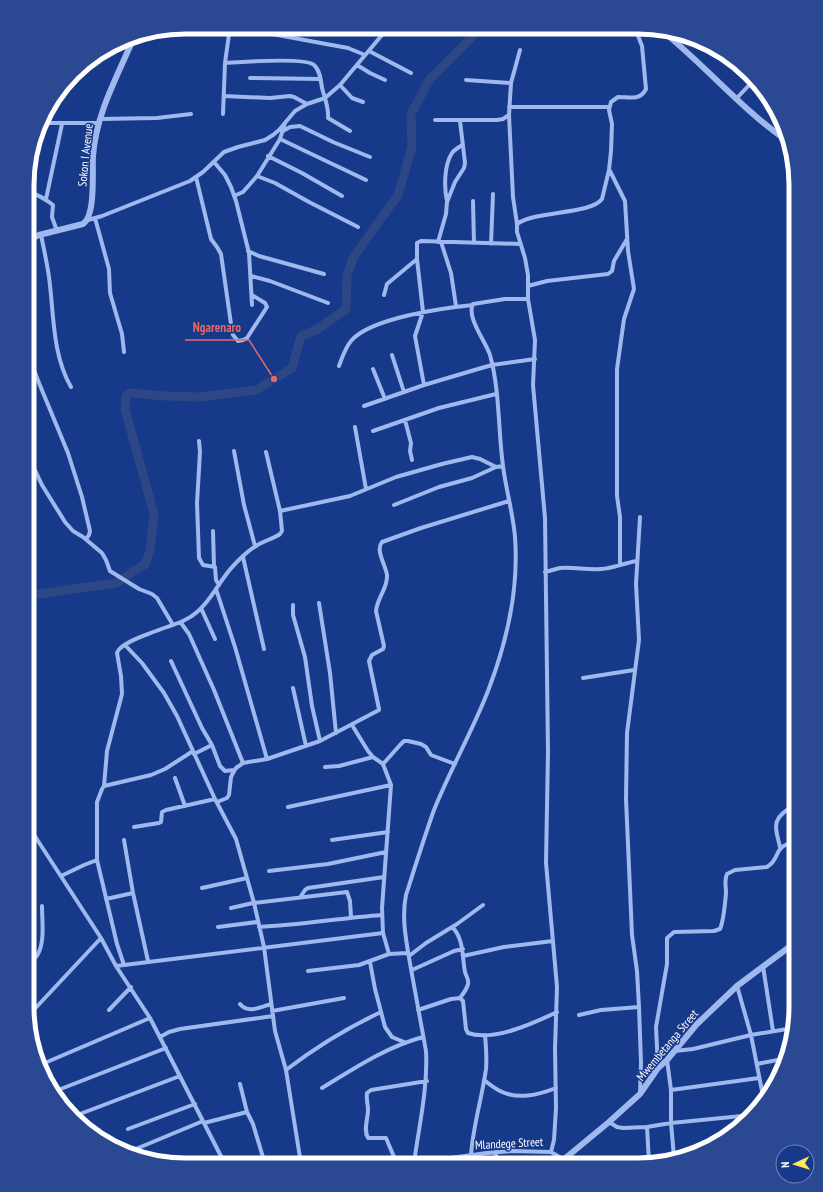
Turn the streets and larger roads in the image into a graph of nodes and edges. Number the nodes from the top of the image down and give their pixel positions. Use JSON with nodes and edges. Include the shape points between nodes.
{"nodes":[{"id":1,"x":229,"y":34,"type":"edge"},
{"id":2,"x":272,"y":34,"type":"edge"},
{"id":3,"x":378,"y":34,"type":"edge"},
{"id":4,"x":637,"y":34,"type":"edge"},
{"id":5,"x":382,"y":35,"type":"joint"},
{"id":6,"x":676,"y":39,"type":"edge"},
{"id":7,"x":131,"y":44,"type":"edge"},
{"id":8,"x":520,"y":50,"type":"dead end"},
{"id":9,"x":369,"y":51,"type":"junction"},
{"id":10,"x":365,"y":55,"type":"junction"},
{"id":11,"x":225,"y":63,"type":"junction"},
{"id":12,"x":357,"y":65,"type":"junction"},
{"id":13,"x":411,"y":73,"type":"dead end"},
{"id":14,"x":250,"y":78,"type":"dead end"},
{"id":15,"x":320,"y":79,"type":"junction"},
{"id":16,"x":385,"y":80,"type":"dead end"},
{"id":17,"x":466,"y":80,"type":"dead end"},
{"id":18,"x":511,"y":82,"type":"junction"},
{"id":19,"x":751,"y":84,"type":"edge"},
{"id":20,"x":340,"y":85,"type":"junction"},
{"id":21,"x":224,"y":96,"type":"junction"},
{"id":22,"x":325,"y":98,"type":"junction"},
{"id":23,"x":736,"y":99,"type":"junction"},
{"id":24,"x":363,"y":102,"type":"dead end"},
{"id":25,"x":307,"y":104,"type":"junction"},
{"id":26,"x":509,"y":107,"type":"junction"},
{"id":27,"x":610,"y":107,"type":"junction"},
{"id":28,"x":191,"y":114,"type":"dead end"},
{"id":29,"x":223,"y":114,"type":"dead end"},
{"id":30,"x":509,"y":115,"type":"junction"},
{"id":31,"x":287,"y":120,"type":"junction"},
{"id":32,"x":435,"y":120,"type":"dead end"},
{"id":33,"x":99,"y":121,"type":"junction"},
{"id":34,"x":460,"y":121,"type":"junction"},
{"id":35,"x":47,"y":124,"type":"edge"},
{"id":36,"x":62,"y":124,"type":"junction"},
{"id":37,"x":283,"y":131,"type":"junction"},
{"id":38,"x":350,"y":131,"type":"dead end"},
{"id":39,"x":781,"y":136,"type":"edge"},
{"id":40,"x":280,"y":138,"type":"junction"},
{"id":41,"x":462,"y":145,"type":"junction"},
{"id":42,"x":268,"y":156,"type":"junction"},
{"id":43,"x":370,"y":157,"type":"dead end"},
{"id":44,"x":214,"y":162,"type":"junction"},
{"id":45,"x":609,"y":170,"type":"junction"},
{"id":46,"x":257,"y":176,"type":"junction"},
{"id":47,"x":196,"y":177,"type":"junction"},
{"id":48,"x":366,"y":180,"type":"dead end"},
{"id":49,"x":34,"y":194,"type":"edge"},
{"id":50,"x":493,"y":194,"type":"dead end"},
{"id":51,"x":234,"y":196,"type":"junction"},
{"id":52,"x":342,"y":196,"type":"dead end"},
{"id":53,"x":46,"y":199,"type":"junction"},
{"id":54,"x":473,"y":201,"type":"dead end"},
{"id":55,"x":447,"y":202,"type":"junction"},
{"id":56,"x":95,"y":218,"type":"junction"},
{"id":57,"x":88,"y":220,"type":"junction"},
{"id":58,"x":517,"y":224,"type":"junction"},
{"id":59,"x":358,"y":227,"type":"dead end"},
{"id":60,"x":57,"y":231,"type":"junction"},
{"id":61,"x":41,"y":235,"type":"junction"},
{"id":62,"x":34,"y":238,"type":"edge"},
{"id":63,"x":627,"y":239,"type":"junction"},
{"id":64,"x":439,"y":242,"type":"junction"},
{"id":65,"x":474,"y":243,"type":"junction"},
{"id":66,"x":491,"y":244,"type":"junction"},
{"id":67,"x":521,"y":244,"type":"junction"},
{"id":68,"x":248,"y":251,"type":"junction"},
{"id":69,"x":416,"y":259,"type":"junction"},
{"id":70,"x":324,"y":274,"type":"dead end"},
{"id":71,"x":250,"y":276,"type":"junction"},
{"id":72,"x":528,"y":286,"type":"junction"},
{"id":73,"x":384,"y":295,"type":"dead end"},
{"id":74,"x":252,"y":296,"type":"junction"},
{"id":75,"x":528,"y":299,"type":"junction"},
{"id":76,"x":328,"y":303,"type":"dead end"},
{"id":77,"x":252,"y":305,"type":"dead end"},
{"id":78,"x":473,"y":305,"type":"junction"},
{"id":79,"x":456,"y":306,"type":"junction"},
{"id":80,"x":423,"y":312,"type":"junction"},
{"id":81,"x":124,"y":352,"type":"dead end"},
{"id":82,"x":392,"y":355,"type":"dead end"},
{"id":83,"x":535,"y":359,"type":"junction"},
{"id":84,"x":492,"y":365,"type":"junction"},
{"id":85,"x":339,"y":366,"type":"dead end"},
{"id":86,"x":373,"y":369,"type":"dead end"},
{"id":87,"x":34,"y":370,"type":"edge"},
{"id":88,"x":424,"y":385,"type":"junction"},
{"id":89,"x":71,"y":388,"type":"dead end"},
{"id":90,"x":404,"y":392,"type":"junction"},
{"id":91,"x":496,"y":394,"type":"junction"},
{"id":92,"x":384,"y":399,"type":"junction"},
{"id":93,"x":364,"y":406,"type":"dead end"},
{"id":94,"x":405,"y":420,"type":"junction"},
{"id":95,"x":355,"y":427,"type":"dead end"},
{"id":96,"x":373,"y":431,"type":"dead end"},
{"id":97,"x":199,"y":442,"type":"dead end"},
{"id":98,"x":234,"y":451,"type":"dead end"},
{"id":99,"x":266,"y":452,"type":"dead end"},
{"id":100,"x":412,"y":460,"type":"dead end"},
{"id":101,"x":503,"y":466,"type":"junction"},
{"id":102,"x":496,"y":467,"type":"junction"},
{"id":103,"x":34,"y":469,"type":"edge"},
{"id":104,"x":366,"y":490,"type":"junction"},
{"id":105,"x":509,"y":502,"type":"junction"},
{"id":106,"x":394,"y":505,"type":"dead end"},
{"id":107,"x":280,"y":511,"type":"junction"},
{"id":108,"x":640,"y":517,"type":"dead end"},
{"id":109,"x":213,"y":531,"type":"dead end"},
{"id":110,"x":86,"y":539,"type":"junction"},
{"id":111,"x":255,"y":546,"type":"junction"},
{"id":112,"x":243,"y":557,"type":"junction"},
{"id":113,"x":637,"y":561,"type":"junction"},
{"id":114,"x":620,"y":565,"type":"junction"},
{"id":115,"x":214,"y":566,"type":"junction"},
{"id":116,"x":545,"y":572,"type":"junction"},
{"id":117,"x":218,"y":587,"type":"junction"},
{"id":118,"x":319,"y":603,"type":"dead end"},
{"id":119,"x":293,"y":605,"type":"dead end"},
{"id":120,"x":201,"y":608,"type":"junction"},
{"id":121,"x":181,"y":623,"type":"junction"},
{"id":122,"x":173,"y":624,"type":"junction"},
{"id":123,"x":215,"y":639,"type":"dead end"},
{"id":124,"x":125,"y":645,"type":"junction"},
{"id":125,"x":264,"y":649,"type":"dead end"},
{"id":126,"x":171,"y":661,"type":"dead end"},
{"id":127,"x":634,"y":670,"type":"junction"},
{"id":128,"x":583,"y":678,"type":"dead end"},
{"id":129,"x":293,"y":688,"type":"dead end"},
{"id":130,"x":352,"y":725,"type":"junction"},
{"id":131,"x":336,"y":733,"type":"junction"},
{"id":132,"x":320,"y":741,"type":"junction"},
{"id":133,"x":212,"y":745,"type":"junction"},
{"id":134,"x":306,"y":746,"type":"junction"},
{"id":135,"x":193,"y":753,"type":"junction"},
{"id":136,"x":373,"y":758,"type":"junction"},
{"id":137,"x":267,"y":759,"type":"junction"},
{"id":138,"x":243,"y":763,"type":"junction"},
{"id":139,"x":383,"y":764,"type":"junction"},
{"id":140,"x":455,"y":764,"type":"junction"},
{"id":141,"x":325,"y":767,"type":"dead end"},
{"id":142,"x":234,"y":770,"type":"junction"},
{"id":143,"x":175,"y":778,"type":"dead end"},
{"id":144,"x":391,"y":785,"type":"junction"},
{"id":145,"x":104,"y":786,"type":"junction"},
{"id":146,"x":216,"y":801,"type":"junction"},
{"id":147,"x":185,"y":806,"type":"junction"},
{"id":148,"x":288,"y":807,"type":"dead end"},
{"id":149,"x":789,"y":809,"type":"edge"},
{"id":150,"x":134,"y":827,"type":"dead end"},
{"id":151,"x":388,"y":832,"type":"junction"},
{"id":152,"x":34,"y":835,"type":"edge"},
{"id":153,"x":124,"y":840,"type":"dead end"},
{"id":154,"x":332,"y":840,"type":"dead end"},
{"id":155,"x":789,"y":843,"type":"edge"},
{"id":156,"x":780,"y":847,"type":"junction"},
{"id":157,"x":386,"y":852,"type":"junction"},
{"id":158,"x":97,"y":860,"type":"junction"},
{"id":159,"x":269,"y":871,"type":"dead end"},
{"id":160,"x":61,"y":876,"type":"junction"},
{"id":161,"x":384,"y":877,"type":"junction"},
{"id":162,"x":247,"y":878,"type":"junction"},
{"id":163,"x":202,"y":888,"type":"dead end"},
{"id":164,"x":133,"y":893,"type":"junction"},
{"id":165,"x":302,"y":896,"type":"junction"},
{"id":166,"x":106,"y":899,"type":"junction"},
{"id":167,"x":254,"y":903,"type":"junction"},
{"id":168,"x":483,"y":905,"type":"dead end"},
{"id":169,"x":42,"y":906,"type":"dead end"},
{"id":170,"x":231,"y":908,"type":"dead end"},
{"id":171,"x":382,"y":915,"type":"junction"},
{"id":172,"x":351,"y":917,"type":"junction"},
{"id":173,"x":257,"y":922,"type":"junction"},
{"id":174,"x":218,"y":927,"type":"dead end"},
{"id":175,"x":259,"y":927,"type":"junction"},
{"id":176,"x":452,"y":927,"type":"junction"},
{"id":177,"x":383,"y":933,"type":"junction"},
{"id":178,"x":101,"y":938,"type":"junction"},
{"id":179,"x":553,"y":942,"type":"junction"},
{"id":180,"x":264,"y":946,"type":"junction"},
{"id":181,"x":789,"y":947,"type":"edge"},
{"id":182,"x":463,"y":949,"type":"junction"},
{"id":183,"x":389,"y":954,"type":"junction"},
{"id":184,"x":409,"y":954,"type":"junction"},
{"id":185,"x":463,"y":956,"type":"junction"},
{"id":186,"x":34,"y":959,"type":"edge"},
{"id":187,"x":148,"y":961,"type":"junction"},
{"id":188,"x":370,"y":962,"type":"junction"},
{"id":189,"x":124,"y":965,"type":"junction"},
{"id":190,"x":763,"y":965,"type":"junction"},
{"id":191,"x":116,"y":966,"type":"junction"},
{"id":192,"x":412,"y":970,"type":"junction"},
{"id":193,"x":308,"y":971,"type":"dead end"},
{"id":194,"x":737,"y":986,"type":"junction"},
{"id":195,"x":130,"y":987,"type":"junction"},
{"id":196,"x":344,"y":998,"type":"dead end"},
{"id":197,"x":460,"y":998,"type":"junction"},
{"id":198,"x":240,"y":1004,"type":"dead end"},
{"id":199,"x":271,"y":1004,"type":"junction"},
{"id":200,"x":639,"y":1007,"type":"junction"},
{"id":201,"x":34,"y":1010,"type":"edge"},
{"id":202,"x":108,"y":1010,"type":"dead end"},
{"id":203,"x":418,"y":1010,"type":"junction"},
{"id":204,"x":381,"y":1012,"type":"junction"},
{"id":205,"x":557,"y":1012,"type":"junction"},
{"id":206,"x":272,"y":1014,"type":"junction"},
{"id":207,"x":579,"y":1015,"type":"dead end"},
{"id":208,"x":150,"y":1018,"type":"junction"},
{"id":209,"x":788,"y":1029,"type":"edge"},
{"id":210,"x":773,"y":1031,"type":"junction"},
{"id":211,"x":751,"y":1034,"type":"junction"},
{"id":212,"x":485,"y":1035,"type":"junction"},
{"id":213,"x":160,"y":1037,"type":"junction"},
{"id":214,"x":423,"y":1037,"type":"junction"},
{"id":215,"x":404,"y":1042,"type":"junction"},
{"id":216,"x":166,"y":1048,"type":"junction"},
{"id":217,"x":675,"y":1051,"type":"junction"},
{"id":218,"x":667,"y":1060,"type":"junction"},
{"id":219,"x":780,"y":1060,"type":"edge"},
{"id":220,"x":44,"y":1063,"type":"edge"},
{"id":221,"x":757,"y":1064,"type":"junction"},
{"id":222,"x":658,"y":1068,"type":"junction"},
{"id":223,"x":286,"y":1070,"type":"junction"},
{"id":224,"x":180,"y":1076,"type":"junction"},
{"id":225,"x":759,"y":1078,"type":"junction"},
{"id":226,"x":484,"y":1080,"type":"junction"},
{"id":227,"x":427,"y":1081,"type":"junction"},
{"id":228,"x":240,"y":1084,"type":"dead end"},
{"id":229,"x":322,"y":1088,"type":"dead end"},
{"id":230,"x":556,"y":1088,"type":"junction"},
{"id":231,"x":58,"y":1090,"type":"edge"},
{"id":232,"x":671,"y":1090,"type":"junction"},
{"id":233,"x":762,"y":1093,"type":"edge"},
{"id":234,"x":640,"y":1094,"type":"junction"},
{"id":235,"x":195,"y":1104,"type":"junction"},
{"id":236,"x":247,"y":1112,"type":"junction"},
{"id":237,"x":79,"y":1115,"type":"edge"},
{"id":238,"x":743,"y":1116,"type":"edge"},
{"id":239,"x":204,"y":1122,"type":"junction"},
{"id":240,"x":609,"y":1122,"type":"junction"},
{"id":241,"x":671,"y":1123,"type":"junction"},
{"id":242,"x":647,"y":1127,"type":"junction"},
{"id":243,"x":128,"y":1129,"type":"dead end"},
{"id":244,"x":135,"y":1150,"type":"edge"},
{"id":245,"x":496,"y":1152,"type":"junction"},
{"id":246,"x":551,"y":1152,"type":"junction"},
{"id":247,"x":674,"y":1154,"type":"edge"},
{"id":248,"x":471,"y":1155,"type":"junction"},
{"id":249,"x":222,"y":1158,"type":"edge"},
{"id":250,"x":263,"y":1158,"type":"edge"},
{"id":251,"x":300,"y":1158,"type":"edge"},
{"id":252,"x":394,"y":1158,"type":"edge"},
{"id":253,"x":415,"y":1158,"type":"edge"},
{"id":254,"x":450,"y":1158,"type":"edge"},
{"id":255,"x":496,"y":1158,"type":"edge"},
{"id":256,"x":561,"y":1158,"type":"edge"},
{"id":257,"x":564,"y":1158,"type":"edge"},
{"id":258,"x":649,"y":1158,"type":"edge"}],
"edges":[{"from":1,"to":11,"type":"street"},
{"from":2,"to":10,"type":"street","via":[[348,48]]},
{"from":3,"to":5,"type":"street"},
{"from":4,"to":27,"type":"street","via":[[642,46],[646,89],[639,97],[618,97],[611,102]]},
{"from":5,"to":9,"type":"street"},
{"from":6,"to":23,"type":"street"},
{"from":7,"to":33,"type":"street","name":"Sokon I Avenue"},
{"from":8,"to":18,"type":"street"},
{"from":9,"to":10,"type":"street"},
{"from":9,"to":13,"type":"street"},
{"from":10,"to":12,"type":"street"},
{"from":11,"to":15,"type":"street","via":[[307,62],[316,66]]},
{"from":11,"to":21,"type":"street"},
{"from":12,"to":16,"type":"street"},
{"from":12,"to":20,"type":"street"},
{"from":14,"to":15,"type":"street"},
{"from":15,"to":22,"type":"street"},
{"from":17,"to":18,"type":"street"},
{"from":18,"to":26,"type":"street"},
{"from":19,"to":23,"type":"street"},
{"from":20,"to":22,"type":"street"},
{"from":20,"to":24,"type":"street","via":[[352,98]]},
{"from":21,"to":25,"type":"street","via":[[290,96]]},
{"from":21,"to":29,"type":"street"},
{"from":22,"to":25,"type":"street"},
{"from":22,"to":38,"type":"street","via":[[328,118]]},
{"from":23,"to":39,"type":"street"},
{"from":25,"to":31,"type":"street","via":[[295,111]]},
{"from":26,"to":27,"type":"street"},
{"from":26,"to":30,"type":"street"},
{"from":27,"to":45,"type":"street","via":[[612,124]]},
{"from":28,"to":33,"type":"street"},
{"from":30,"to":34,"type":"street","via":[[497,120]]},
{"from":30,"to":58,"type":"street","via":[[513,197]]},
{"from":31,"to":37,"type":"street"},
{"from":31,"to":44,"type":"street","via":[[279,130],[265,140],[224,152]]},
{"from":32,"to":34,"type":"street"},
{"from":33,"to":36,"type":"street"},
{"from":33,"to":57,"type":"street","name":"Sokon I Avenue","via":[[93,156]]},
{"from":34,"to":41,"type":"street"},
{"from":35,"to":36,"type":"street"},
{"from":36,"to":53,"type":"street"},
{"from":37,"to":40,"type":"street"},
{"from":37,"to":43,"type":"street","via":[[300,126]]},
{"from":40,"to":42,"type":"street"},
{"from":40,"to":48,"type":"street"},
{"from":41,"to":55,"type":"street","via":[[464,168]]},
{"from":41,"to":55,"type":"street","via":[[451,154],[448,165],[444,187]]},
{"from":42,"to":46,"type":"street"},
{"from":42,"to":52,"type":"street"},
{"from":44,"to":47,"type":"street"},
{"from":44,"to":51,"type":"street","via":[[225,175]]},
{"from":45,"to":58,"type":"street","via":[[600,202],[586,208],[534,217]]},
{"from":45,"to":63,"type":"street","via":[[625,201]]},
{"from":46,"to":51,"type":"street","via":[[243,192]]},
{"from":46,"to":59,"type":"street"},
{"from":47,"to":56,"type":"street"},
{"from":47,"to":74,"type":"street","via":[[211,239],[221,254],[232,331],[238,341],[247,338],[267,307],[265,303]]},
{"from":49,"to":53,"type":"street"},
{"from":50,"to":66,"type":"street"},
{"from":51,"to":68,"type":"street"},
{"from":53,"to":60,"type":"street","via":[[54,207],[52,217]]},
{"from":54,"to":65,"type":"street"},
{"from":55,"to":64,"type":"street"},
{"from":56,"to":57,"type":"street"},
{"from":56,"to":81,"type":"street","via":[[109,269],[110,293],[122,334]]},
{"from":57,"to":60,"type":"street","via":[[83,224]]},
{"from":58,"to":67,"type":"street"},
{"from":60,"to":61,"type":"street"},
{"from":61,"to":62,"type":"street"},
{"from":61,"to":89,"type":"street","via":[[50,278],[53,327],[65,376]]},
{"from":63,"to":72,"type":"street","via":[[614,261],[612,271],[608,274],[547,281]]},
{"from":63,"to":114,"type":"street","via":[[634,289],[624,319],[617,369]]},
{"from":64,"to":65,"type":"street"},
{"from":64,"to":69,"type":"street","via":[[417,243]]},
{"from":64,"to":79,"type":"street","via":[[450,273]]},
{"from":65,"to":66,"type":"street"},
{"from":66,"to":67,"type":"street"},
{"from":67,"to":72,"type":"street"},
{"from":68,"to":70,"type":"street"},
{"from":68,"to":71,"type":"street"},
{"from":69,"to":73,"type":"street","via":[[386,284]]},
{"from":69,"to":80,"type":"street"},
{"from":71,"to":74,"type":"street"},
{"from":71,"to":76,"type":"street"},
{"from":72,"to":75,"type":"street"},
{"from":74,"to":77,"type":"street"},
{"from":75,"to":78,"type":"street","via":[[492,300]]},
{"from":75,"to":83,"type":"street","via":[[535,340]]},
{"from":78,"to":79,"type":"street"},
{"from":78,"to":84,"type":"street","via":[[472,317],[487,347]]},
{"from":79,"to":80,"type":"street"},
{"from":80,"to":85,"type":"street","via":[[369,328],[357,335],[351,341]]},
{"from":80,"to":88,"type":"street","via":[[415,336]]},
{"from":82,"to":90,"type":"street"},
{"from":83,"to":84,"type":"street"},
{"from":83,"to":116,"type":"street","via":[[534,385],[545,518]]},
{"from":84,"to":88,"type":"street"},
{"from":84,"to":91,"type":"street"},
{"from":86,"to":92,"type":"street"},
{"from":87,"to":110,"type":"street","via":[[79,485],[90,531]]},
{"from":88,"to":90,"type":"street"},
{"from":90,"to":92,"type":"street"},
{"from":91,"to":94,"type":"street","via":[[439,408]]},
{"from":91,"to":101,"type":"street"},
{"from":92,"to":93,"type":"street"},
{"from":94,"to":96,"type":"street"},
{"from":94,"to":100,"type":"street"},
{"from":95,"to":104,"type":"street"},
{"from":97,"to":115,"type":"street","via":[[199,558],[203,565]]},
{"from":98,"to":111,"type":"street"},
{"from":99,"to":107,"type":"street"},
{"from":101,"to":102,"type":"street"},
{"from":101,"to":105,"type":"street"},
{"from":102,"to":104,"type":"street","via":[[480,458],[472,458],[420,470]]},
{"from":102,"to":106,"type":"street","via":[[483,474],[439,487]]},
{"from":103,"to":110,"type":"street","via":[[66,522],[73,531]]},
{"from":104,"to":107,"type":"street","via":[[350,496]]},
{"from":105,"to":130,"type":"street","via":[[382,542],[379,550],[387,575],[376,611],[384,646],[372,655],[369,661],[379,709]]},
{"from":105,"to":140,"type":"street","via":[[516,554],[512,612],[488,692]]},
{"from":107,"to":111,"type":"street","via":[[280,534]]},
{"from":108,"to":113,"type":"street"},
{"from":109,"to":115,"type":"street"},
{"from":110,"to":122,"type":"street","via":[[102,554],[110,571],[157,598]]},
{"from":111,"to":112,"type":"street"},
{"from":112,"to":117,"type":"street"},
{"from":112,"to":125,"type":"street"},
{"from":113,"to":114,"type":"street"},
{"from":113,"to":127,"type":"street","via":[[639,640]]},
{"from":114,"to":116,"type":"street","via":[[590,570],[560,568]]},
{"from":115,"to":117,"type":"street"},
{"from":116,"to":179,"type":"street","via":[[548,752],[546,863]]},
{"from":117,"to":120,"type":"street"},
{"from":117,"to":137,"type":"street"},
{"from":118,"to":131,"type":"street"},
{"from":119,"to":132,"type":"street","via":[[292,614],[305,657]]},
{"from":120,"to":121,"type":"street"},
{"from":120,"to":123,"type":"street"},
{"from":121,"to":122,"type":"street"},
{"from":121,"to":138,"type":"street","via":[[189,634],[214,690]]},
{"from":122,"to":124,"type":"street"},
{"from":124,"to":135,"type":"street","via":[[164,693]]},
{"from":124,"to":145,"type":"street","via":[[117,653],[122,694],[107,751]]},
{"from":126,"to":133,"type":"street"},
{"from":127,"to":128,"type":"street"},
{"from":127,"to":200,"type":"street","via":[[627,733],[626,799],[632,935]]},
{"from":129,"to":134,"type":"street"},
{"from":130,"to":131,"type":"street"},
{"from":130,"to":136,"type":"street"},
{"from":131,"to":132,"type":"street"},
{"from":132,"to":134,"type":"street"},
{"from":133,"to":135,"type":"street"},
{"from":133,"to":142,"type":"street","via":[[220,766],[226,770]]},
{"from":134,"to":137,"type":"street"},
{"from":135,"to":145,"type":"street","via":[[151,775]]},
{"from":135,"to":146,"type":"street"},
{"from":136,"to":139,"type":"street"},
{"from":136,"to":141,"type":"street"},
{"from":137,"to":138,"type":"street"},
{"from":138,"to":142,"type":"street"},
{"from":139,"to":140,"type":"street","via":[[400,745],[408,741],[421,744],[431,755]]},
{"from":139,"to":144,"type":"street"},
{"from":140,"to":184,"type":"street","via":[[434,810],[406,895],[403,915]]},
{"from":142,"to":146,"type":"street","via":[[228,798]]},
{"from":143,"to":147,"type":"street"},
{"from":144,"to":148,"type":"street"},
{"from":144,"to":151,"type":"street"},
{"from":145,"to":158,"type":"street","via":[[97,802]]},
{"from":146,"to":147,"type":"street"},
{"from":146,"to":162,"type":"street","via":[[236,839]]},
{"from":147,"to":150,"type":"street","via":[[162,812],[159,823]]},
{"from":149,"to":156,"type":"street","via":[[777,820]]},
{"from":151,"to":154,"type":"street"},
{"from":151,"to":157,"type":"street"},
{"from":152,"to":160,"type":"street"},
{"from":153,"to":164,"type":"street"},
{"from":155,"to":156,"type":"street"},
{"from":156,"to":222,"type":"street","via":[[772,864],[767,867],[735,870],[727,874],[720,929],[674,932],[667,938],[667,964],[656,1027]]},
{"from":157,"to":159,"type":"street","via":[[328,864]]},
{"from":157,"to":161,"type":"street"},
{"from":158,"to":160,"type":"street"},
{"from":158,"to":166,"type":"street"},
{"from":160,"to":178,"type":"street"},
{"from":161,"to":165,"type":"street","via":[[308,888]]},
{"from":161,"to":171,"type":"street"},
{"from":162,"to":163,"type":"street"},
{"from":162,"to":167,"type":"street"},
{"from":164,"to":166,"type":"street"},
{"from":164,"to":187,"type":"street"},
{"from":165,"to":167,"type":"street"},
{"from":165,"to":172,"type":"street","via":[[347,892]]},
{"from":166,"to":189,"type":"street"},
{"from":167,"to":170,"type":"street"},
{"from":167,"to":173,"type":"street"},
{"from":168,"to":176,"type":"street"},
{"from":169,"to":186,"type":"street","via":[[42,937],[40,949]]},
{"from":171,"to":172,"type":"street"},
{"from":171,"to":177,"type":"street"},
{"from":172,"to":175,"type":"street","via":[[296,925]]},
{"from":173,"to":174,"type":"street"},
{"from":173,"to":175,"type":"street"},
{"from":175,"to":180,"type":"street"},
{"from":176,"to":182,"type":"street"},
{"from":176,"to":184,"type":"street"},
{"from":177,"to":180,"type":"street"},
{"from":177,"to":183,"type":"street"},
{"from":178,"to":191,"type":"street"},
{"from":178,"to":201,"type":"street"},
{"from":179,"to":185,"type":"street","via":[[504,947]]},
{"from":179,"to":205,"type":"street"},
{"from":180,"to":187,"type":"street"},
{"from":180,"to":199,"type":"street"},
{"from":181,"to":190,"type":"street","name":"Mwembetanga Street"},
{"from":182,"to":185,"type":"street"},
{"from":182,"to":192,"type":"street"},
{"from":183,"to":184,"type":"street"},
{"from":183,"to":188,"type":"street"},
{"from":184,"to":192,"type":"street"},
{"from":185,"to":197,"type":"street","via":[[468,984]]},
{"from":187,"to":189,"type":"street"},
{"from":188,"to":193,"type":"street"},
{"from":188,"to":204,"type":"street"},
{"from":189,"to":191,"type":"street"},
{"from":190,"to":194,"type":"street","name":"Mwembetanga Street"},
{"from":190,"to":210,"type":"street"},
{"from":191,"to":195,"type":"street"},
{"from":192,"to":203,"type":"street"},
{"from":194,"to":211,"type":"street"},
{"from":194,"to":217,"type":"street","name":"Mwembetanga Street"},
{"from":195,"to":202,"type":"street"},
{"from":195,"to":208,"type":"street"},
{"from":196,"to":206,"type":"street"},
{"from":197,"to":203,"type":"street"},
{"from":197,"to":212,"type":"street","via":[[463,1001],[468,1033]]},
{"from":198,"to":199,"type":"street","via":[[252,1009]]},
{"from":199,"to":206,"type":"street"},
{"from":200,"to":207,"type":"street","via":[[601,1010]]},
{"from":200,"to":234,"type":"street"},
{"from":203,"to":214,"type":"street"},
{"from":204,"to":215,"type":"street","via":[[388,1032],[397,1040]]},
{"from":204,"to":223,"type":"street","via":[[336,1035]]},
{"from":205,"to":212,"type":"street","via":[[531,1024]]},
{"from":205,"to":230,"type":"street"},
{"from":206,"to":213,"type":"street","via":[[180,1029]]},
{"from":206,"to":223,"type":"street"},
{"from":208,"to":213,"type":"street"},
{"from":208,"to":220,"type":"street"},
{"from":209,"to":210,"type":"street"},
{"from":210,"to":211,"type":"street"},
{"from":211,"to":217,"type":"street"},
{"from":211,"to":221,"type":"street"},
{"from":212,"to":226,"type":"street"},
{"from":213,"to":216,"type":"street"},
{"from":214,"to":215,"type":"street"},
{"from":214,"to":227,"type":"street"},
{"from":215,"to":229,"type":"street"},
{"from":216,"to":224,"type":"street"},
{"from":216,"to":231,"type":"street"},
{"from":217,"to":218,"type":"street","name":"Mwembetanga Street"},
{"from":218,"to":222,"type":"street","name":"Mwembetanga Street"},
{"from":218,"to":232,"type":"street"},
{"from":219,"to":221,"type":"street"},
{"from":221,"to":225,"type":"street"},
{"from":222,"to":234,"type":"street","name":"Mwembetanga Street"},
{"from":223,"to":251,"type":"street"},
{"from":224,"to":235,"type":"street"},
{"from":224,"to":237,"type":"street"},
{"from":225,"to":232,"type":"street"},
{"from":225,"to":233,"type":"street"},
{"from":226,"to":230,"type":"street","via":[[507,1094],[522,1096],[540,1094]]},
{"from":226,"to":248,"type":"street"},
{"from":227,"to":252,"type":"street","via":[[371,1090],[367,1093],[366,1136],[386,1138]]},
{"from":227,"to":253,"type":"street"},
{"from":228,"to":236,"type":"street"},
{"from":230,"to":246,"type":"street","via":[[556,1124]]},
{"from":232,"to":241,"type":"street"},
{"from":234,"to":240,"type":"street","name":"Mwembetanga Street"},
{"from":235,"to":239,"type":"street"},
{"from":235,"to":243,"type":"street"},
{"from":236,"to":239,"type":"street"},
{"from":236,"to":250,"type":"street"},
{"from":238,"to":241,"type":"street"},
{"from":239,"to":244,"type":"street"},
{"from":239,"to":249,"type":"street"},
{"from":240,"to":242,"type":"street","via":[[623,1128]]},
{"from":240,"to":257,"type":"street","name":"Mwembetanga Street"},
{"from":241,"to":242,"type":"street"},
{"from":241,"to":247,"type":"street"},
{"from":242,"to":258,"type":"street"},
{"from":245,"to":246,"type":"street","name":"Mlandege Street"},
{"from":245,"to":248,"type":"street","name":"Mlandege Street"},
{"from":245,"to":255,"type":"street"},
{"from":246,"to":256,"type":"street","name":"Mlandege Street"},
{"from":248,"to":254,"type":"street","name":"Mlandege Street"}]}
